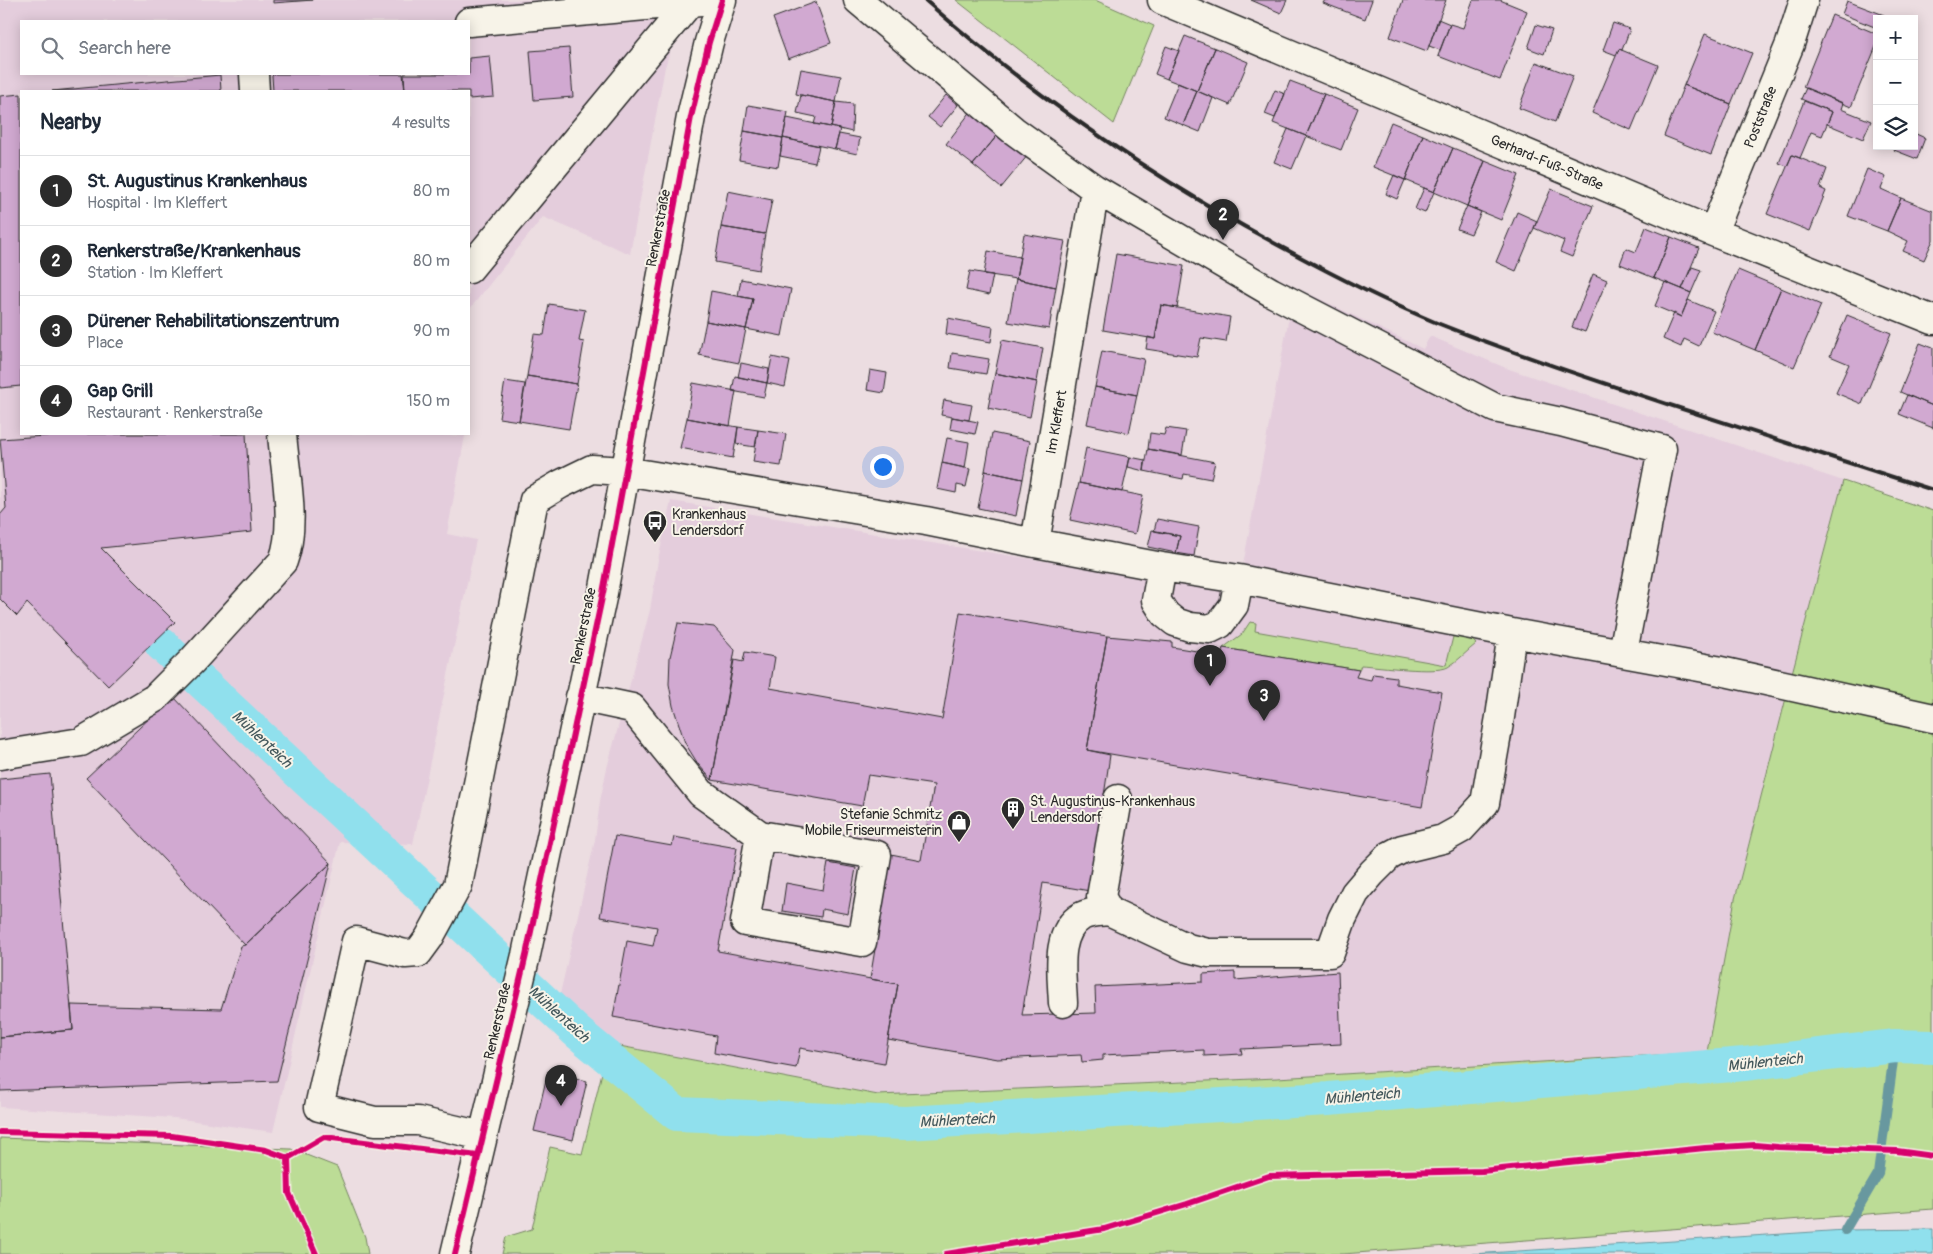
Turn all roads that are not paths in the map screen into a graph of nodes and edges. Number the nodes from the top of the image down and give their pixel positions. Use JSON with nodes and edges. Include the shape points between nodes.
{"nodes":[{"id":1,"x":722,"y":0,"type":"edge"},
{"id":2,"x":858,"y":0,"type":"edge"},
{"id":3,"x":1162,"y":0,"type":"edge"},
{"id":4,"x":1804,"y":0,"type":"edge"},
{"id":5,"x":683,"y":1,"type":"edge"},
{"id":6,"x":470,"y":22,"type":"edge"},
{"id":7,"x":254,"y":75,"type":"edge"},
{"id":8,"x":255,"y":90,"type":"edge"},
{"id":9,"x":1095,"y":189,"type":"junction"},
{"id":10,"x":1712,"y":232,"type":"junction"},
{"id":11,"x":470,"y":269,"type":"edge"},
{"id":12,"x":1933,"y":320,"type":"edge"},
{"id":13,"x":282,"y":435,"type":"edge"},
{"id":14,"x":625,"y":471,"type":"junction"},
{"id":15,"x":1035,"y":543,"type":"junction"},
{"id":16,"x":1162,"y":567,"type":"junction"},
{"id":17,"x":1239,"y":579,"type":"junction"},
{"id":18,"x":1517,"y":634,"type":"junction"},
{"id":19,"x":1623,"y":652,"type":"junction"},
{"id":20,"x":580,"y":697,"type":"junction"},
{"id":21,"x":1933,"y":718,"type":"edge"},
{"id":22,"x":0,"y":755,"type":"edge"},
{"id":23,"x":1118,"y":799,"type":"dead end"},
{"id":24,"x":760,"y":835,"type":"junction"},
{"id":25,"x":1109,"y":911,"type":"junction"},
{"id":26,"x":1063,"y":1003,"type":"dead end"},
{"id":27,"x":483,"y":1136,"type":"junction"},
{"id":28,"x":455,"y":1254,"type":"edge"}],
"edges":[{"from":1,"to":14,"type":"street","name":"Renkerstraße","via":[[691,117]]},
{"from":2,"to":9,"type":"street","via":[[1013,130]]},
{"from":3,"to":10,"type":"street","name":"Gerhard-Fuß-Straße"},
{"from":4,"to":10,"type":"street","name":"Poststraße","via":[[1790,44]]},
{"from":5,"to":6,"type":"street"},
{"from":5,"to":11,"type":"street"},
{"from":7,"to":8,"type":"street"},
{"from":9,"to":15,"type":"street","name":"Im Kleffert"},
{"from":9,"to":19,"type":"street","via":[[1304,310],[1495,408],[1662,449]]},
{"from":10,"to":12,"type":"street","name":"Gerhard-Fuß-Straße"},
{"from":13,"to":22,"type":"street","via":[[289,517],[288,546],[283,560],[155,698],[81,742]]},
{"from":14,"to":15,"type":"street","via":[[926,521]]},
{"from":14,"to":20,"type":"street","name":"Renkerstraße","via":[[611,555]]},
{"from":14,"to":27,"type":"street","via":[[592,469],[534,500],[458,886],[418,953],[405,954],[356,941],[319,1106],[375,1121],[418,1121]]},
{"from":15,"to":16,"type":"street"},
{"from":16,"to":17,"type":"street"},
{"from":16,"to":17,"type":"street","via":[[1156,600],[1165,614],[1175,622],[1202,629],[1220,624],[1234,605]]},
{"from":17,"to":18,"type":"street"},
{"from":18,"to":19,"type":"street"},
{"from":18,"to":25,"type":"street","via":[[1485,803],[1461,829],[1443,839],[1402,849],[1389,856],[1356,893],[1342,919],[1330,953],[1208,953],[1188,948]]},
{"from":19,"to":21,"type":"street"},
{"from":20,"to":24,"type":"street","via":[[632,708],[701,793]]},
{"from":20,"to":27,"type":"street","name":"Renkerstraße","via":[[517,994]]},
{"from":23,"to":25,"type":"street","via":[[1101,897]]},
{"from":24,"to":24,"type":"street","via":[[745,922],[862,942],[877,856]]},
{"from":25,"to":26,"type":"street","via":[[1083,916],[1074,922],[1065,936],[1062,951]]},
{"from":27,"to":28,"type":"street","name":"Renkerstraße"}]}
